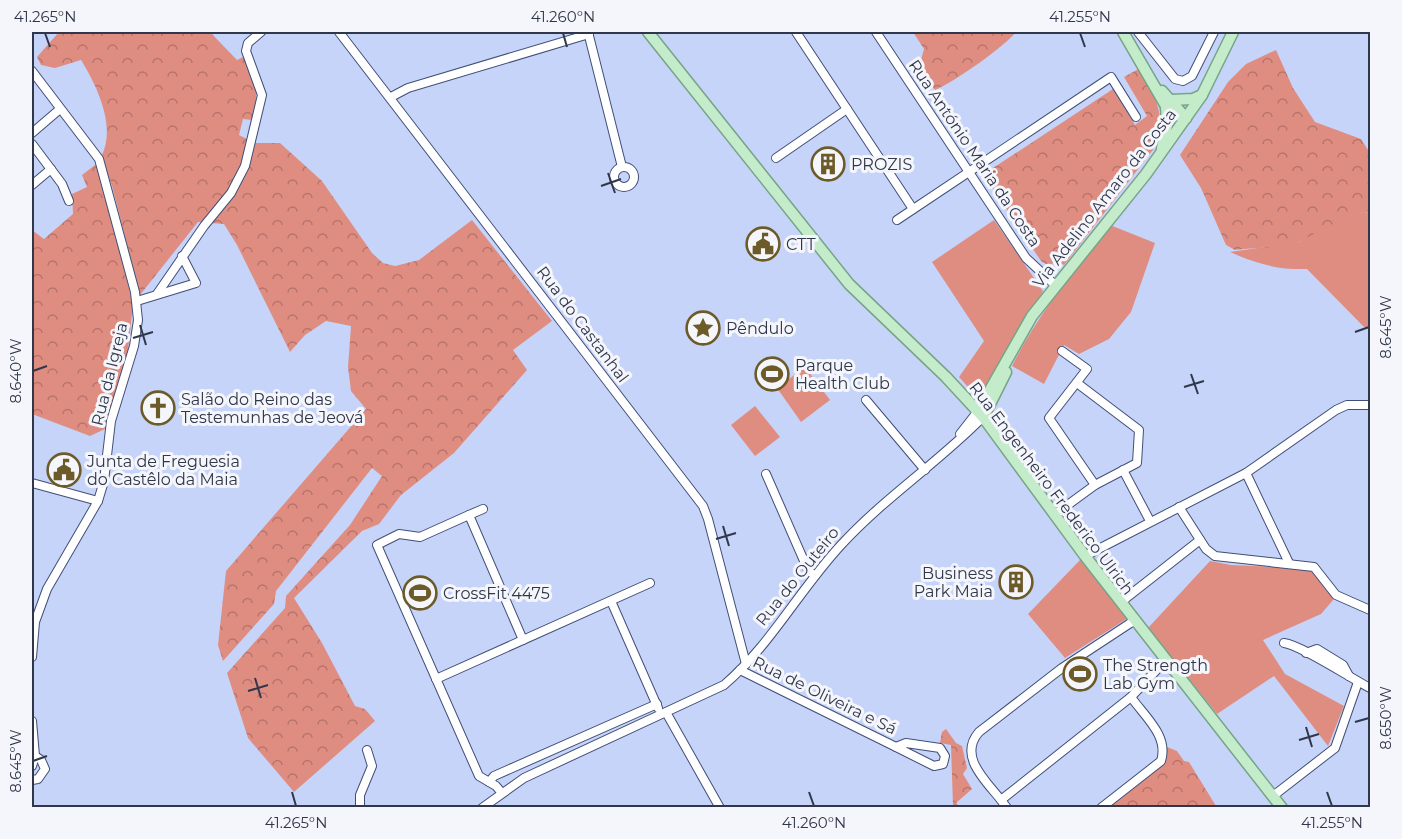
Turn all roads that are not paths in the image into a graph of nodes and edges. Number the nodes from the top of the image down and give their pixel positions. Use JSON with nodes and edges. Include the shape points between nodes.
{"nodes":[{"id":1,"x":261,"y":32,"type":"edge"},
{"id":2,"x":339,"y":32,"type":"edge"},
{"id":3,"x":648,"y":32,"type":"edge"},
{"id":4,"x":796,"y":32,"type":"edge"},
{"id":5,"x":876,"y":32,"type":"edge"},
{"id":6,"x":1123,"y":32,"type":"edge"},
{"id":7,"x":1138,"y":32,"type":"edge"},
{"id":8,"x":1214,"y":32,"type":"edge"},
{"id":9,"x":1233,"y":32,"type":"edge"},
{"id":10,"x":589,"y":33,"type":"edge"},
{"id":11,"x":32,"y":72,"type":"edge"},
{"id":12,"x":1202,"y":95,"type":"junction"},
{"id":13,"x":391,"y":97,"type":"junction"},
{"id":14,"x":1168,"y":103,"type":"junction"},
{"id":15,"x":60,"y":109,"type":"junction"},
{"id":16,"x":847,"y":109,"type":"junction"},
{"id":17,"x":1136,"y":117,"type":"dead end"},
{"id":18,"x":1186,"y":118,"type":"junction"},
{"id":19,"x":32,"y":133,"type":"edge"},
{"id":20,"x":32,"y":144,"type":"edge"},
{"id":21,"x":1160,"y":155,"type":"junction"},
{"id":22,"x":776,"y":158,"type":"dead end"},
{"id":23,"x":622,"y":167,"type":"dead end"},
{"id":24,"x":51,"y":169,"type":"junction"},
{"id":25,"x":969,"y":172,"type":"junction"},
{"id":26,"x":32,"y":185,"type":"edge"},
{"id":27,"x":69,"y":201,"type":"dead end"},
{"id":28,"x":913,"y":209,"type":"junction"},
{"id":29,"x":897,"y":220,"type":"dead end"},
{"id":30,"x":182,"y":256,"type":"junction"},
{"id":31,"x":1055,"y":285,"type":"junction"},
{"id":32,"x":157,"y":294,"type":"junction"},
{"id":33,"x":136,"y":301,"type":"junction"},
{"id":34,"x":1014,"y":349,"type":"junction"},
{"id":35,"x":1062,"y":351,"type":"dead end"},
{"id":36,"x":1077,"y":383,"type":"junction"},
{"id":37,"x":988,"y":393,"type":"junction"},
{"id":38,"x":968,"y":399,"type":"junction"},
{"id":39,"x":866,"y":400,"type":"dead end"},
{"id":40,"x":1371,"y":405,"type":"edge"},
{"id":41,"x":981,"y":414,"type":"junction"},
{"id":42,"x":926,"y":470,"type":"junction"},
{"id":43,"x":1123,"y":470,"type":"junction"},
{"id":44,"x":1246,"y":473,"type":"junction"},
{"id":45,"x":766,"y":474,"type":"dead end"},
{"id":46,"x":32,"y":483,"type":"edge"},
{"id":47,"x":1095,"y":485,"type":"junction"},
{"id":48,"x":98,"y":501,"type":"junction"},
{"id":49,"x":1179,"y":507,"type":"junction"},
{"id":50,"x":483,"y":509,"type":"dead end"},
{"id":51,"x":468,"y":515,"type":"junction"},
{"id":52,"x":1054,"y":515,"type":"junction"},
{"id":53,"x":1150,"y":521,"type":"junction"},
{"id":54,"x":1200,"y":540,"type":"junction"},
{"id":55,"x":1085,"y":556,"type":"junction"},
{"id":56,"x":1289,"y":563,"type":"junction"},
{"id":57,"x":815,"y":576,"type":"junction"},
{"id":58,"x":650,"y":583,"type":"dead end"},
{"id":59,"x":611,"y":601,"type":"junction"},
{"id":60,"x":1121,"y":602,"type":"junction"},
{"id":61,"x":1371,"y":610,"type":"edge"},
{"id":62,"x":1135,"y":620,"type":"junction"},
{"id":63,"x":523,"y":640,"type":"junction"},
{"id":64,"x":1284,"y":643,"type":"dead end"},
{"id":65,"x":32,"y":657,"type":"edge"},
{"id":66,"x":1166,"y":660,"type":"junction"},
{"id":67,"x":743,"y":667,"type":"junction"},
{"id":68,"x":436,"y":679,"type":"junction"},
{"id":69,"x":1358,"y":682,"type":"junction"},
{"id":70,"x":1371,"y":688,"type":"edge"},
{"id":71,"x":1131,"y":697,"type":"junction"},
{"id":72,"x":657,"y":704,"type":"junction"},
{"id":73,"x":664,"y":715,"type":"junction"},
{"id":74,"x":32,"y":721,"type":"edge"},
{"id":75,"x":896,"y":747,"type":"junction"},
{"id":76,"x":367,"y":750,"type":"dead end"},
{"id":77,"x":35,"y":756,"type":"junction"},
{"id":78,"x":32,"y":766,"type":"edge"},
{"id":79,"x":32,"y":780,"type":"edge"},
{"id":80,"x":489,"y":782,"type":"junction"},
{"id":81,"x":501,"y":792,"type":"junction"},
{"id":82,"x":1273,"y":796,"type":"junction"},
{"id":83,"x":1004,"y":804,"type":"edge"},
{"id":84,"x":360,"y":807,"type":"edge"},
{"id":85,"x":482,"y":807,"type":"edge"},
{"id":86,"x":720,"y":807,"type":"edge"},
{"id":87,"x":1101,"y":807,"type":"edge"},
{"id":88,"x":1282,"y":807,"type":"edge"}],
"edges":[{"from":1,"to":30,"type":"street","via":[[248,43],[246,51],[262,95],[245,166],[231,194]]},
{"from":2,"to":13,"type":"street","name":"Rua do Castanhal"},
{"from":3,"to":38,"type":"main road","name":"Rua Engenheiro Frederico Ulrich","via":[[849,284]]},
{"from":4,"to":16,"type":"street"},
{"from":5,"to":25,"type":"street","name":"Rua António Maria da Costa"},
{"from":6,"to":14,"type":"main road"},
{"from":7,"to":8,"type":"street","via":[[1175,79],[1183,81],[1192,76]]},
{"from":9,"to":12,"type":"main road","name":"Via Adelino Amaro da Costa"},
{"from":10,"to":13,"type":"street","via":[[408,88]]},
{"from":10,"to":23,"type":"street"},
{"from":11,"to":15,"type":"street","name":"Rua da Igreja"},
{"from":12,"to":14,"type":"main road"},
{"from":12,"to":18,"type":"main road","name":"Via Adelino Amaro da Costa"},
{"from":13,"to":67,"type":"street","name":"Rua do Castanhal","via":[[703,506]]},
{"from":14,"to":18,"type":"main road","via":[[1175,117]]},
{"from":14,"to":21,"type":"main road"},
{"from":15,"to":19,"type":"street"},
{"from":15,"to":33,"type":"street","name":"Rua da Igreja","via":[[99,159]]},
{"from":16,"to":22,"type":"street"},
{"from":16,"to":28,"type":"street"},
{"from":17,"to":25,"type":"street","via":[[1111,77]]},
{"from":18,"to":21,"type":"main road","name":"Via Adelino Amaro da Costa"},
{"from":20,"to":24,"type":"street"},
{"from":21,"to":31,"type":"main road","name":"Via Adelino Amaro da Costa"},
{"from":24,"to":26,"type":"street"},
{"from":24,"to":27,"type":"street"},
{"from":25,"to":28,"type":"street"},
{"from":25,"to":31,"type":"street","name":"Rua António Maria da Costa","via":[[1026,258]]},
{"from":28,"to":29,"type":"street"},
{"from":30,"to":32,"type":"street"},
{"from":30,"to":32,"type":"street","via":[[196,282]]},
{"from":31,"to":34,"type":"main road","name":"Via Adelino Amaro da Costa"},
{"from":32,"to":33,"type":"street"},
{"from":33,"to":48,"type":"street","name":"Rua da Igreja","via":[[134,346],[111,421]]},
{"from":34,"to":37,"type":"main road","name":"Via Adelino Amaro da Costa"},
{"from":34,"to":41,"type":"main road","name":"Via Adelino Amaro da Costa","via":[[999,389]]},
{"from":35,"to":36,"type":"street","via":[[1087,369]]},
{"from":36,"to":43,"type":"street","via":[[1139,430],[1137,462]]},
{"from":36,"to":47,"type":"street","via":[[1049,418]]},
{"from":37,"to":38,"type":"main road"},
{"from":37,"to":41,"type":"main road","name":"Via Adelino Amaro da Costa"},
{"from":38,"to":41,"type":"main road","name":"Rua Engenheiro Frederico Ulrich"},
{"from":39,"to":42,"type":"street"},
{"from":40,"to":44,"type":"street","via":[[1347,405],[1336,410]]},
{"from":41,"to":42,"type":"street","name":"Rua do Outeiro"},
{"from":41,"to":52,"type":"main road","name":"Rua Engenheiro Frederico Ulrich"},
{"from":42,"to":57,"type":"street","name":"Rua do Outeiro","via":[[854,531]]},
{"from":43,"to":47,"type":"street"},
{"from":43,"to":53,"type":"street"},
{"from":44,"to":49,"type":"street"},
{"from":44,"to":56,"type":"street"},
{"from":45,"to":57,"type":"street","via":[[808,570]]},
{"from":46,"to":48,"type":"street"},
{"from":47,"to":52,"type":"street"},
{"from":48,"to":65,"type":"street","name":"Rua da Igreja","via":[[47,589],[35,622]]},
{"from":49,"to":53,"type":"street"},
{"from":49,"to":54,"type":"street"},
{"from":50,"to":51,"type":"street"},
{"from":51,"to":63,"type":"street"},
{"from":51,"to":68,"type":"street","via":[[420,537],[399,534],[377,545]]},
{"from":52,"to":55,"type":"main road","name":"Rua Engenheiro Frederico Ulrich"},
{"from":53,"to":55,"type":"street"},
{"from":54,"to":56,"type":"street","via":[[1215,556],[1226,560]]},
{"from":54,"to":60,"type":"street"},
{"from":55,"to":60,"type":"main road","name":"Rua Engenheiro Frederico Ulrich"},
{"from":56,"to":61,"type":"street","via":[[1314,567],[1336,595]]},
{"from":57,"to":67,"type":"street","name":"Rua do Outeiro"},
{"from":58,"to":59,"type":"street"},
{"from":59,"to":63,"type":"street"},
{"from":59,"to":72,"type":"street"},
{"from":60,"to":62,"type":"main road","name":"Rua Engenheiro Frederico Ulrich"},
{"from":62,"to":66,"type":"main road","name":"Rua Engenheiro Frederico Ulrich"},
{"from":62,"to":83,"type":"street","via":[[1062,668],[971,741],[972,761]]},
{"from":63,"to":68,"type":"street"},
{"from":64,"to":69,"type":"street","via":[[1294,644],[1306,653],[1317,649],[1343,665]]},
{"from":66,"to":71,"type":"street"},
{"from":66,"to":82,"type":"main road","name":"Rua Engenheiro Frederico Ulrich"},
{"from":67,"to":73,"type":"street","name":"Rua do Outeiro","via":[[711,693]]},
{"from":67,"to":75,"type":"street","name":"Rua de Oliveira e Sá"},
{"from":68,"to":80,"type":"street","via":[[479,776]]},
{"from":69,"to":70,"type":"street"},
{"from":69,"to":82,"type":"street","via":[[1335,748]]},
{"from":71,"to":83,"type":"street"},
{"from":71,"to":87,"type":"street","via":[[1158,734],[1164,750],[1161,761]]},
{"from":72,"to":73,"type":"street"},
{"from":72,"to":80,"type":"street","via":[[494,776]]},
{"from":73,"to":81,"type":"street","name":"Rua do Outeiro"},
{"from":73,"to":86,"type":"street"},
{"from":74,"to":77,"type":"street"},
{"from":75,"to":75,"type":"street","name":"Rua de Oliveira e Sá","via":[[934,766],[943,764],[945,756],[940,748],[906,743]]},
{"from":76,"to":84,"type":"street","via":[[372,766],[360,795]]},
{"from":77,"to":78,"type":"street"},
{"from":77,"to":79,"type":"street","via":[[45,769],[38,779]]},
{"from":80,"to":81,"type":"street"},
{"from":81,"to":85,"type":"street","name":"Rua do Outeiro"},
{"from":82,"to":88,"type":"main road","name":"Rua Engenheiro Frederico Ulrich"}]}
